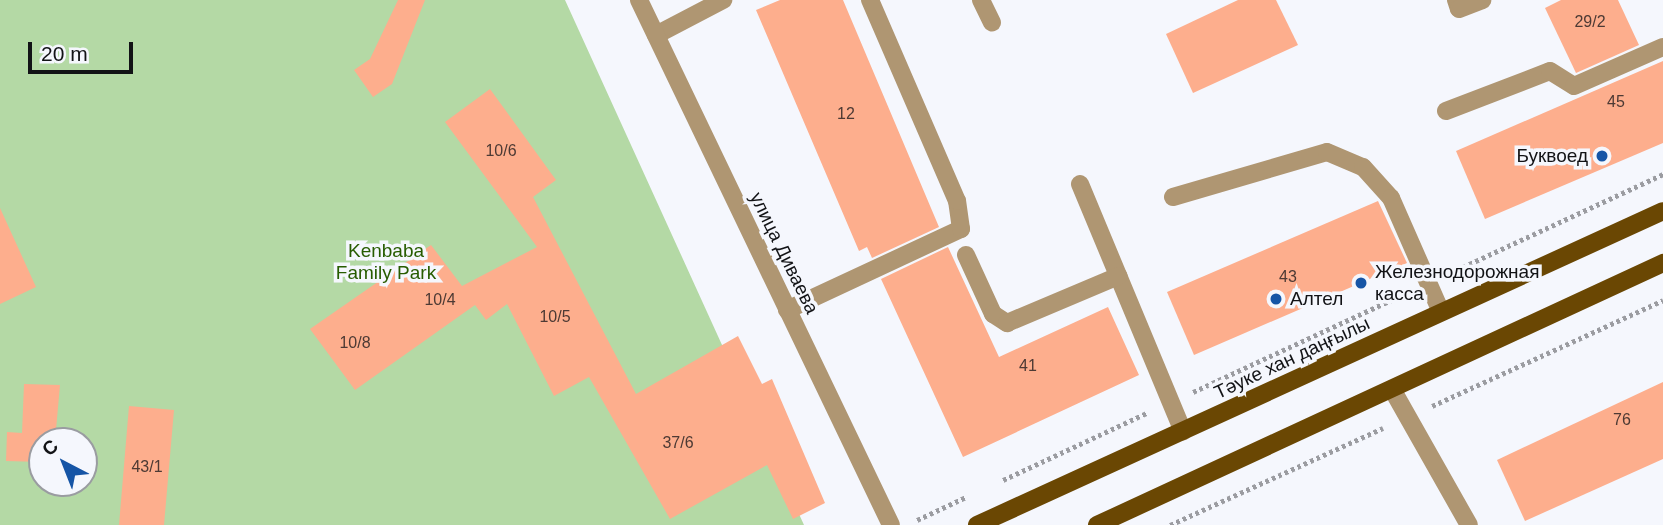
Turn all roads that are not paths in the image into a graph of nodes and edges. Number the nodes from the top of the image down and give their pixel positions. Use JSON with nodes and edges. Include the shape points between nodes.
{"nodes":[{"id":1,"x":639,"y":0,"type":"edge"},
{"id":2,"x":723,"y":0,"type":"edge"},
{"id":3,"x":870,"y":0,"type":"edge"},
{"id":4,"x":981,"y":0,"type":"edge"},
{"id":5,"x":1455,"y":0,"type":"edge"},
{"id":6,"x":1482,"y":0,"type":"edge"},
{"id":7,"x":992,"y":23,"type":"dead end"},
{"id":8,"x":656,"y":35,"type":"junction"},
{"id":9,"x":1663,"y":47,"type":"edge"},
{"id":10,"x":1446,"y":111,"type":"dead end"},
{"id":11,"x":1080,"y":184,"type":"dead end"},
{"id":12,"x":1173,"y":197,"type":"dead end"},
{"id":13,"x":1663,"y":211,"type":"edge"},
{"id":14,"x":966,"y":255,"type":"dead end"},
{"id":15,"x":1663,"y":263,"type":"edge"},
{"id":16,"x":1118,"y":276,"type":"junction"},
{"id":17,"x":787,"y":310,"type":"junction"},
{"id":18,"x":1441,"y":312,"type":"junction"},
{"id":19,"x":1392,"y":389,"type":"junction"},
{"id":20,"x":1183,"y":431,"type":"junction"},
{"id":21,"x":891,"y":525,"type":"edge"},
{"id":22,"x":977,"y":525,"type":"edge"},
{"id":23,"x":1097,"y":525,"type":"edge"},
{"id":24,"x":1469,"y":525,"type":"edge"}],
"edges":[{"from":1,"to":8,"type":"street","name":"улица Диваева"},
{"from":2,"to":8,"type":"street"},
{"from":3,"to":17,"type":"street","via":[[957,201],[961,229]]},
{"from":4,"to":7,"type":"street"},
{"from":5,"to":6,"type":"street","via":[[1459,9]]},
{"from":8,"to":17,"type":"street","name":"улица Диваева"},
{"from":9,"to":10,"type":"street","via":[[1574,86],[1550,71]]},
{"from":11,"to":16,"type":"street"},
{"from":12,"to":18,"type":"street","via":[[1328,152],[1363,167],[1391,198]]},
{"from":13,"to":18,"type":"main road","name":"Тәуке хан даңғылы"},
{"from":14,"to":16,"type":"street","via":[[993,314],[1007,323]]},
{"from":15,"to":19,"type":"main road"},
{"from":16,"to":20,"type":"street"},
{"from":17,"to":21,"type":"street","name":"улица Диваева"},
{"from":18,"to":20,"type":"main road","name":"Тәуке хан даңғылы"},
{"from":19,"to":23,"type":"main road"},
{"from":19,"to":24,"type":"street"},
{"from":20,"to":22,"type":"main road","name":"Тәуке хан даңғылы"}]}
